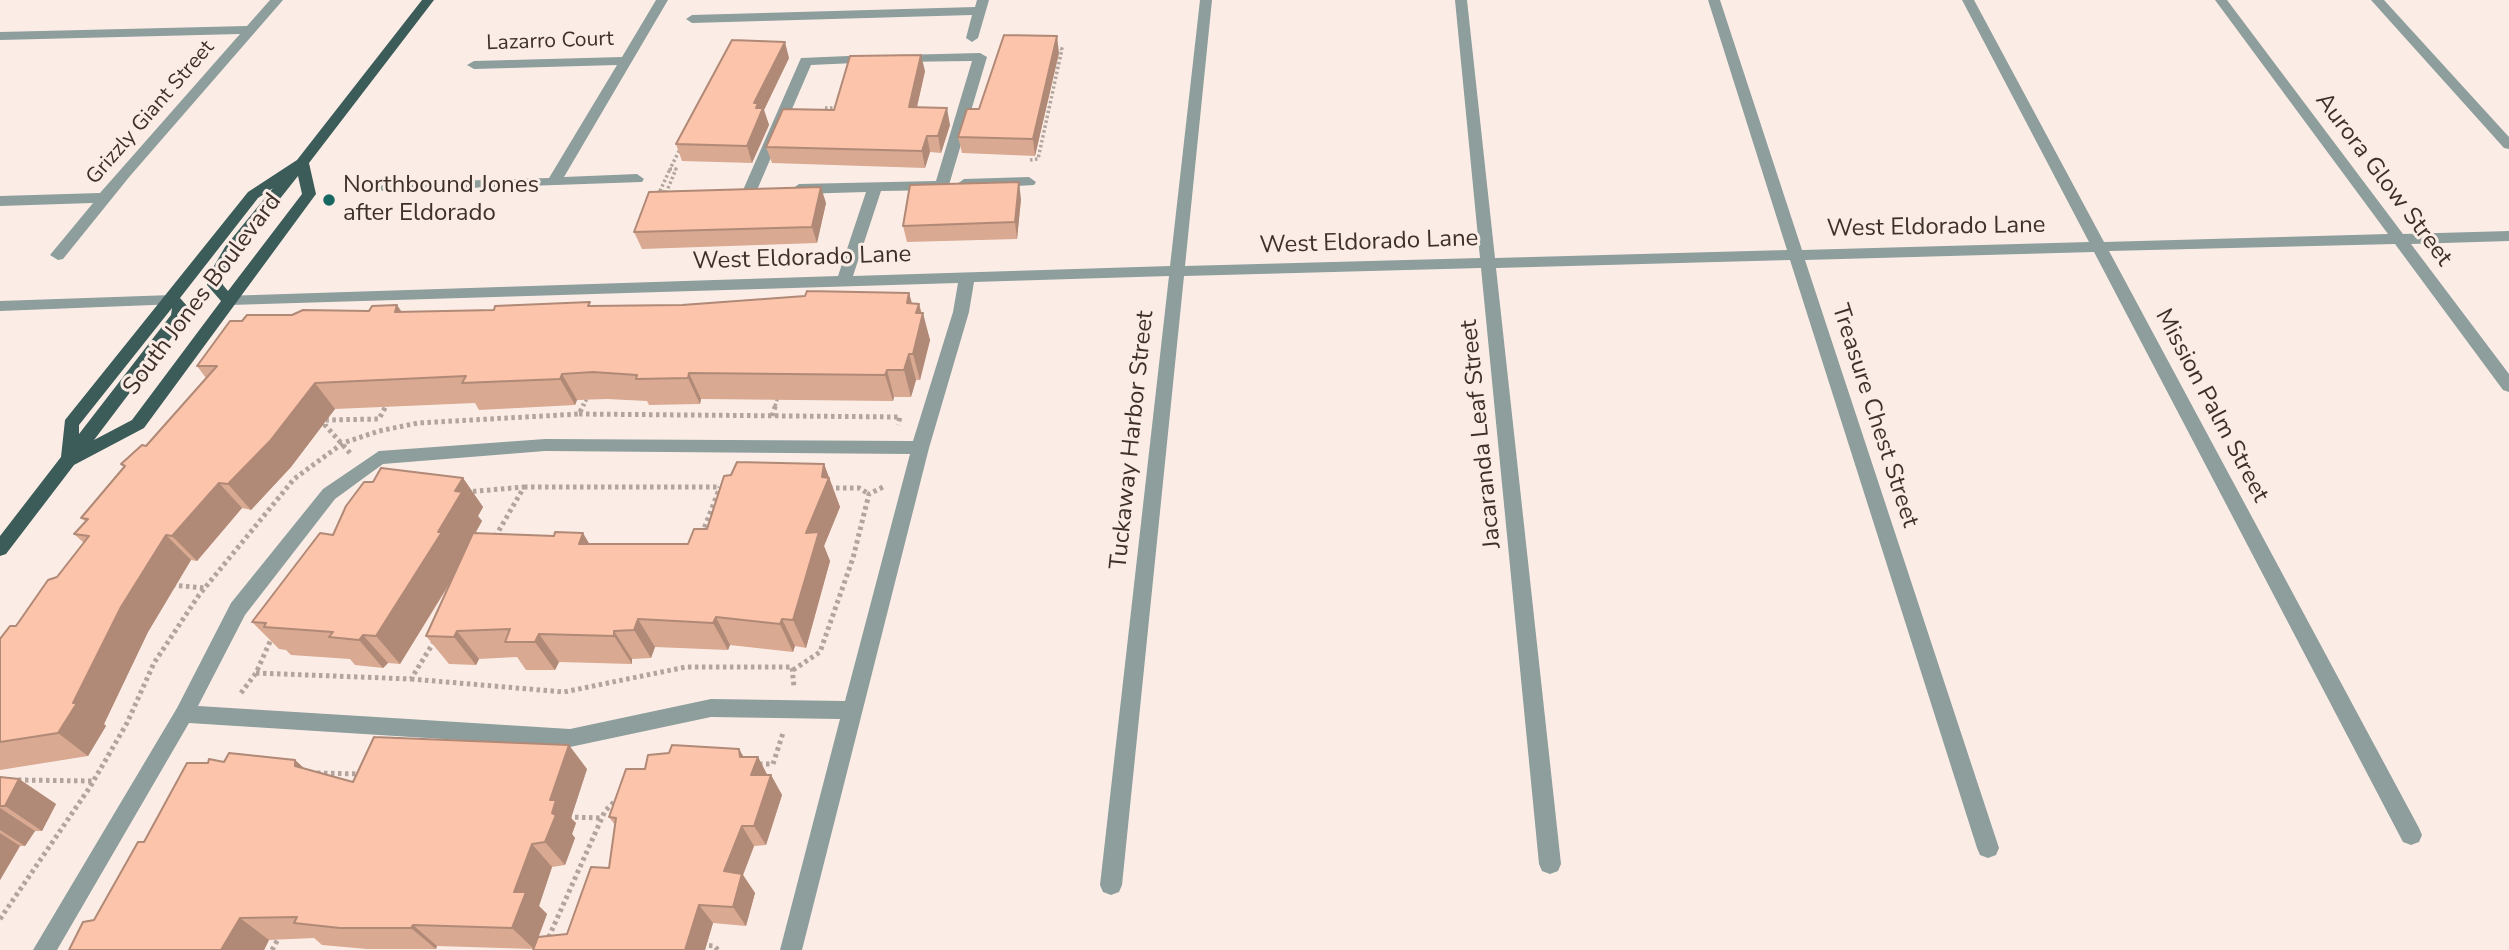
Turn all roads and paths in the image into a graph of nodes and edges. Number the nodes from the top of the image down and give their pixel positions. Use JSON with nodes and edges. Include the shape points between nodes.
{"nodes":[{"id":1,"x":277,"y":0,"type":"edge"},
{"id":2,"x":428,"y":0,"type":"edge"},
{"id":3,"x":662,"y":0,"type":"edge"},
{"id":4,"x":1206,"y":0,"type":"edge"},
{"id":5,"x":1461,"y":0,"type":"edge"},
{"id":6,"x":1714,"y":0,"type":"edge"},
{"id":7,"x":1968,"y":0,"type":"edge"},
{"id":8,"x":2221,"y":0,"type":"edge"},
{"id":9,"x":2377,"y":0,"type":"edge"},
{"id":10,"x":982,"y":5,"type":"edge"},
{"id":11,"x":692,"y":19,"type":"dead end"},
{"id":12,"x":249,"y":30,"type":"junction"},
{"id":13,"x":0,"y":36,"type":"edge"},
{"id":14,"x":972,"y":38,"type":"dead end"},
{"id":15,"x":1051,"y":45,"type":"edge"},
{"id":16,"x":628,"y":61,"type":"junction"},
{"id":17,"x":474,"y":65,"type":"dead end"},
{"id":18,"x":825,"y":108,"type":"edge"},
{"id":19,"x":850,"y":108,"type":"edge"},
{"id":20,"x":2509,"y":120,"type":"edge"},
{"id":21,"x":2487,"y":121,"type":"junction"},
{"id":22,"x":682,"y":144,"type":"edge"},
{"id":23,"x":2509,"y":145,"type":"edge"},
{"id":24,"x":302,"y":163,"type":"junction"},
{"id":25,"x":670,"y":169,"type":"junction"},
{"id":26,"x":637,"y":179,"type":"dead end"},
{"id":27,"x":554,"y":182,"type":"junction"},
{"id":28,"x":1029,"y":182,"type":"joint"},
{"id":29,"x":942,"y":185,"type":"junction"},
{"id":30,"x":874,"y":186,"type":"junction"},
{"id":31,"x":387,"y":188,"type":"dead end"},
{"id":32,"x":105,"y":198,"type":"junction"},
{"id":33,"x":0,"y":201,"type":"edge"},
{"id":34,"x":2509,"y":236,"type":"edge"},
{"id":35,"x":2399,"y":240,"type":"junction"},
{"id":36,"x":2099,"y":247,"type":"junction"},
{"id":37,"x":58,"y":255,"type":"dead end"},
{"id":38,"x":1797,"y":255,"type":"junction"},
{"id":39,"x":1489,"y":263,"type":"junction"},
{"id":40,"x":1176,"y":271,"type":"junction"},
{"id":41,"x":967,"y":277,"type":"junction"},
{"id":42,"x":844,"y":281,"type":"junction"},
{"id":43,"x":172,"y":300,"type":"junction"},
{"id":44,"x":230,"y":300,"type":"junction"},
{"id":45,"x":0,"y":306,"type":"edge"},
{"id":46,"x":593,"y":383,"type":"edge"},
{"id":47,"x":2509,"y":386,"type":"edge"},
{"id":48,"x":779,"y":394,"type":"edge"},
{"id":49,"x":391,"y":397,"type":"edge"},
{"id":50,"x":316,"y":414,"type":"dead end"},
{"id":51,"x":579,"y":414,"type":"junction"},
{"id":52,"x":772,"y":416,"type":"junction"},
{"id":53,"x":326,"y":420,"type":"junction"},
{"id":54,"x":343,"y":443,"type":"junction"},
{"id":55,"x":900,"y":448,"type":"junction"},
{"id":56,"x":920,"y":448,"type":"junction"},
{"id":57,"x":70,"y":460,"type":"junction"},
{"id":58,"x":363,"y":471,"type":"junction"},
{"id":59,"x":524,"y":487,"type":"junction"},
{"id":60,"x":720,"y":487,"type":"junction"},
{"id":61,"x":734,"y":487,"type":"edge"},
{"id":62,"x":817,"y":488,"type":"edge"},
{"id":63,"x":456,"y":493,"type":"edge"},
{"id":64,"x":869,"y":494,"type":"junction"},
{"id":65,"x":699,"y":541,"type":"edge"},
{"id":66,"x":490,"y":544,"type":"edge"},
{"id":67,"x":0,"y":550,"type":"edge"},
{"id":68,"x":164,"y":584,"type":"dead end"},
{"id":69,"x":204,"y":588,"type":"junction"},
{"id":70,"x":278,"y":627,"type":"edge"},
{"id":71,"x":436,"y":638,"type":"edge"},
{"id":72,"x":793,"y":670,"type":"junction"},
{"id":73,"x":256,"y":673,"type":"junction"},
{"id":74,"x":411,"y":679,"type":"junction"},
{"id":75,"x":790,"y":709,"type":"junction"},
{"id":76,"x":852,"y":710,"type":"junction"},
{"id":77,"x":184,"y":714,"type":"junction"},
{"id":78,"x":224,"y":716,"type":"junction"},
{"id":79,"x":748,"y":764,"type":"edge"},
{"id":80,"x":309,"y":773,"type":"edge"},
{"id":81,"x":370,"y":774,"type":"edge"},
{"id":82,"x":13,"y":780,"type":"edge"},
{"id":83,"x":93,"y":781,"type":"junction"},
{"id":84,"x":624,"y":792,"type":"edge"},
{"id":85,"x":560,"y":816,"type":"dead end"},
{"id":86,"x":602,"y":818,"type":"junction"},
{"id":87,"x":2412,"y":835,"type":"dead end"},
{"id":88,"x":1988,"y":848,"type":"dead end"},
{"id":89,"x":1550,"y":864,"type":"dead end"},
{"id":90,"x":1111,"y":885,"type":"dead end"},
{"id":91,"x":0,"y":919,"type":"edge"},
{"id":92,"x":285,"y":925,"type":"edge"},
{"id":93,"x":547,"y":940,"type":"junction"},
{"id":94,"x":561,"y":940,"type":"edge"},
{"id":95,"x":701,"y":945,"type":"dead end"},
{"id":96,"x":44,"y":950,"type":"edge"},
{"id":97,"x":272,"y":950,"type":"edge"},
{"id":98,"x":543,"y":950,"type":"edge"},
{"id":99,"x":718,"y":950,"type":"edge"},
{"id":100,"x":791,"y":950,"type":"edge"}],
"edges":[{"from":1,"to":12,"type":"street","name":"Grizzly Giant Street"},
{"from":2,"to":24,"type":"main road","name":"South Jones Boulevard"},
{"from":3,"to":16,"type":"street"},
{"from":4,"to":40,"type":"street","name":"Tuckaway Harbor Street"},
{"from":5,"to":39,"type":"street","name":"Jacaranda Leaf Street"},
{"from":6,"to":38,"type":"street","name":"Treasure Chest Street"},
{"from":7,"to":36,"type":"street","name":"Mission Palm Street"},
{"from":8,"to":35,"type":"street","name":"Aurora Glow Street"},
{"from":9,"to":21,"type":"street"},
{"from":10,"to":11,"type":"street"},
{"from":10,"to":14,"type":"street"},
{"from":12,"to":13,"type":"street"},
{"from":12,"to":32,"type":"street","name":"Grizzly Giant Street"},
{"from":15,"to":28,"type":"path","via":[[1062,49],[1038,159],[1030,160]]},
{"from":16,"to":17,"type":"street","name":"Lazarro Court"},
{"from":16,"to":27,"type":"street"},
{"from":18,"to":19,"type":"path"},
{"from":20,"to":21,"type":"street"},
{"from":21,"to":23,"type":"street"},
{"from":22,"to":25,"type":"path"},
{"from":24,"to":43,"type":"main road","name":"South Jones Boulevard","via":[[253,195]]},
{"from":24,"to":44,"type":"main road","name":"South Jones Boulevard","via":[[309,194]]},
{"from":24,"to":44,"type":"main road","via":[[220,266],[215,285]]},
{"from":25,"to":25,"type":"path","via":[[676,169],[666,193],[660,191]]},
{"from":26,"to":27,"type":"street"},
{"from":27,"to":31,"type":"street"},
{"from":28,"to":29,"type":"street"},
{"from":29,"to":30,"type":"street"},
{"from":29,"to":30,"type":"street","via":[[980,57],[806,61],[756,190]]},
{"from":30,"to":42,"type":"street"},
{"from":32,"to":33,"type":"street"},
{"from":32,"to":37,"type":"street","name":"Grizzly Giant Street"},
{"from":34,"to":35,"type":"street","name":"West Eldorado Lane"},
{"from":35,"to":36,"type":"street","name":"West Eldorado Lane"},
{"from":35,"to":47,"type":"street","name":"Aurora Glow Street"},
{"from":36,"to":38,"type":"street","name":"West Eldorado Lane"},
{"from":36,"to":87,"type":"street","name":"Mission Palm Street"},
{"from":38,"to":39,"type":"street","name":"West Eldorado Lane"},
{"from":38,"to":88,"type":"street","name":"Treasure Chest Street"},
{"from":39,"to":40,"type":"street","name":"West Eldorado Lane"},
{"from":39,"to":89,"type":"street","name":"Jacaranda Leaf Street"},
{"from":40,"to":41,"type":"street","name":"West Eldorado Lane"},
{"from":40,"to":90,"type":"street","name":"Tuckaway Harbor Street"},
{"from":41,"to":42,"type":"street","name":"West Eldorado Lane"},
{"from":41,"to":56,"type":"street"},
{"from":42,"to":44,"type":"street","name":"West Eldorado Lane"},
{"from":43,"to":45,"type":"street"},
{"from":43,"to":57,"type":"main road","via":[[181,313]]},
{"from":44,"to":57,"type":"main road","name":"South Jones Boulevard","via":[[138,424]]},
{"from":46,"to":51,"type":"path"},
{"from":48,"to":52,"type":"path"},
{"from":49,"to":53,"type":"path","via":[[379,419]]},
{"from":50,"to":53,"type":"path"},
{"from":51,"to":52,"type":"path"},
{"from":51,"to":54,"type":"path","via":[[418,423]]},
{"from":52,"to":55,"type":"path","via":[[900,417],[896,433]]},
{"from":53,"to":54,"type":"path","via":[[325,425]]},
{"from":54,"to":58,"type":"path"},
{"from":54,"to":69,"type":"path","via":[[294,479]]},
{"from":55,"to":56,"type":"street"},
{"from":55,"to":58,"type":"street","via":[[545,445],[379,458]]},
{"from":55,"to":64,"type":"path","via":[[898,476]]},
{"from":56,"to":76,"type":"street"},
{"from":57,"to":67,"type":"main road","name":"South Jones Boulevard"},
{"from":58,"to":77,"type":"street","via":[[329,494],[238,609]]},
{"from":59,"to":60,"type":"path"},
{"from":59,"to":63,"type":"path"},
{"from":59,"to":66,"type":"path"},
{"from":60,"to":61,"type":"path"},
{"from":60,"to":65,"type":"path"},
{"from":62,"to":64,"type":"path","via":[[859,488]]},
{"from":64,"to":72,"type":"path","via":[[828,635],[820,652]]},
{"from":68,"to":69,"type":"path"},
{"from":69,"to":83,"type":"path","via":[[154,663],[127,723]]},
{"from":70,"to":73,"type":"path"},
{"from":71,"to":74,"type":"path"},
{"from":72,"to":74,"type":"path","via":[[686,667],[564,692]]},
{"from":72,"to":75,"type":"path"},
{"from":73,"to":74,"type":"path"},
{"from":73,"to":78,"type":"path"},
{"from":75,"to":76,"type":"street"},
{"from":75,"to":78,"type":"street","via":[[711,708],[570,738]]},
{"from":75,"to":79,"type":"path","via":[[773,764]]},
{"from":76,"to":100,"type":"street"},
{"from":77,"to":78,"type":"street"},
{"from":77,"to":96,"type":"street"},
{"from":80,"to":81,"type":"path"},
{"from":82,"to":83,"type":"path"},
{"from":83,"to":91,"type":"path"},
{"from":84,"to":86,"type":"path"},
{"from":85,"to":86,"type":"path"},
{"from":86,"to":93,"type":"path"},
{"from":92,"to":97,"type":"path"},
{"from":93,"to":94,"type":"path"},
{"from":93,"to":98,"type":"path"},
{"from":95,"to":99,"type":"path"}]}
